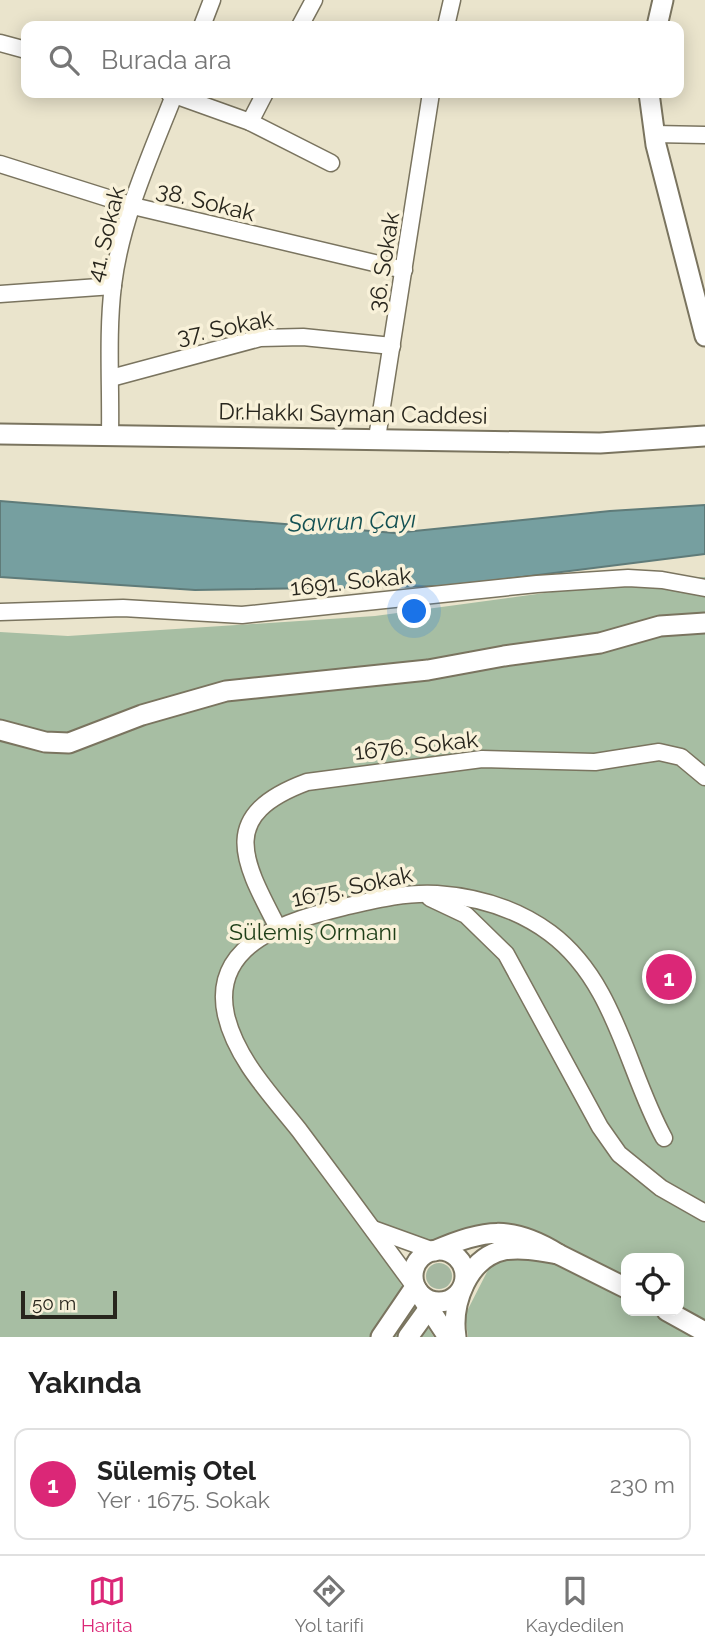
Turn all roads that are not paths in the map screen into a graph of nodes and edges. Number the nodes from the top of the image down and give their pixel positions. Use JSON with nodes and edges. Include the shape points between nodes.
{"nodes":[{"id":1,"x":212,"y":0,"type":"edge"},
{"id":2,"x":314,"y":0,"type":"edge"},
{"id":3,"x":452,"y":0,"type":"edge"},
{"id":4,"x":663,"y":0,"type":"edge"},
{"id":5,"x":204,"y":21,"type":"edge"},
{"id":6,"x":303,"y":21,"type":"edge"},
{"id":7,"x":447,"y":21,"type":"edge"},
{"id":8,"x":658,"y":21,"type":"edge"},
{"id":9,"x":0,"y":43,"type":"edge"},
{"id":10,"x":21,"y":49,"type":"edge"},
{"id":11,"x":171,"y":98,"type":"edge"},
{"id":12,"x":186,"y":98,"type":"edge"},
{"id":13,"x":262,"y":98,"type":"edge"},
{"id":14,"x":430,"y":98,"type":"edge"},
{"id":15,"x":650,"y":98,"type":"edge"},
{"id":16,"x":250,"y":122,"type":"junction"},
{"id":17,"x":654,"y":134,"type":"junction"},
{"id":18,"x":705,"y":135,"type":"edge"},
{"id":19,"x":331,"y":163,"type":"dead end"},
{"id":20,"x":0,"y":164,"type":"edge"},
{"id":21,"x":133,"y":206,"type":"junction"},
{"id":22,"x":404,"y":270,"type":"junction"},
{"id":23,"x":113,"y":286,"type":"junction"},
{"id":24,"x":0,"y":294,"type":"edge"},
{"id":25,"x":702,"y":315,"type":"edge"},
{"id":26,"x":705,"y":336,"type":"edge"},
{"id":27,"x":392,"y":346,"type":"junction"},
{"id":28,"x":111,"y":378,"type":"junction"},
{"id":29,"x":0,"y":434,"type":"edge"},
{"id":30,"x":110,"y":435,"type":"junction"},
{"id":31,"x":705,"y":436,"type":"edge"},
{"id":32,"x":376,"y":438,"type":"junction"},
{"id":33,"x":705,"y":588,"type":"edge"},
{"id":34,"x":0,"y":612,"type":"edge"},
{"id":35,"x":705,"y":623,"type":"edge"},
{"id":36,"x":0,"y":730,"type":"edge"},
{"id":37,"x":705,"y":777,"type":"edge"},
{"id":38,"x":422,"y":894,"type":"junction"},
{"id":39,"x":277,"y":926,"type":"junction"},
{"id":40,"x":664,"y":1138,"type":"dead end"},
{"id":41,"x":705,"y":1213,"type":"edge"},
{"id":42,"x":373,"y":1229,"type":"junction"},
{"id":43,"x":434,"y":1251,"type":"junction"},
{"id":44,"x":558,"y":1254,"type":"junction"},
{"id":45,"x":621,"y":1286,"type":"edge"},
{"id":46,"x":415,"y":1287,"type":"junction"},
{"id":47,"x":461,"y":1290,"type":"junction"},
{"id":48,"x":429,"y":1308,"type":"junction"},
{"id":49,"x":676,"y":1316,"type":"edge"},
{"id":50,"x":705,"y":1332,"type":"edge"},
{"id":51,"x":456,"y":1336,"type":"edge"},
{"id":52,"x":381,"y":1337,"type":"edge"},
{"id":53,"x":408,"y":1337,"type":"edge"}],
"edges":[{"from":1,"to":5,"type":"street"},
{"from":2,"to":6,"type":"street"},
{"from":3,"to":7,"type":"street"},
{"from":4,"to":8,"type":"street"},
{"from":9,"to":10,"type":"street"},
{"from":11,"to":21,"type":"street","name":"41. Sokak"},
{"from":12,"to":16,"type":"street"},
{"from":13,"to":16,"type":"street"},
{"from":14,"to":22,"type":"street","name":"36. Sokak"},
{"from":15,"to":17,"type":"street"},
{"from":16,"to":19,"type":"street"},
{"from":17,"to":18,"type":"street"},
{"from":17,"to":25,"type":"street"},
{"from":20,"to":21,"type":"street","name":"38. Sokak"},
{"from":21,"to":22,"type":"street","name":"38. Sokak"},
{"from":21,"to":23,"type":"street","name":"41. Sokak"},
{"from":22,"to":27,"type":"street","name":"36. Sokak"},
{"from":23,"to":24,"type":"street"},
{"from":23,"to":28,"type":"street","name":"41. Sokak"},
{"from":25,"to":26,"type":"street"},
{"from":27,"to":28,"type":"street","name":"37. Sokak","via":[[303,337],[260,338]]},
{"from":27,"to":32,"type":"street","name":"36. Sokak"},
{"from":28,"to":30,"type":"street","name":"41. Sokak"},
{"from":29,"to":30,"type":"street","name":"Dr.Hakkı Sayman Caddesi"},
{"from":30,"to":32,"type":"street","name":"Dr.Hakkı Sayman Caddesi"},
{"from":31,"to":32,"type":"street","name":"Dr.Hakkı Sayman Caddesi","via":[[600,443]]},
{"from":33,"to":34,"type":"street","name":"1691. Sokak","via":[[628,578],[243,615],[123,608]]},
{"from":35,"to":36,"type":"street","via":[[660,626],[600,643],[428,670],[226,691],[142,715],[69,743],[45,743]]},
{"from":37,"to":39,"type":"street","name":"1676. Sokak","via":[[681,757],[659,752],[595,762],[482,759],[307,782],[261,807],[250,817],[245,835],[252,875]]},
{"from":38,"to":39,"type":"street","name":"1675. Sokak","via":[[369,901]]},
{"from":38,"to":40,"type":"street","name":"1675. Sokak","via":[[501,905],[536,922],[568,949],[609,1010],[644,1101]]},
{"from":38,"to":41,"type":"street","via":[[466,915],[506,954],[619,1154],[661,1188]]},
{"from":39,"to":42,"type":"street","name":"1675. Sokak","via":[[255,940],[238,959],[227,985],[227,1017],[238,1046],[268,1090]]},
{"from":42,"to":43,"type":"street"},
{"from":42,"to":46,"type":"street","name":"1675. Sokak"},
{"from":43,"to":44,"type":"street","via":[[477,1234],[507,1232],[530,1237]]},
{"from":43,"to":46,"type":"street","via":[[417,1263]]},
{"from":43,"to":47,"type":"street","via":[[446,1251],[460,1260],[465,1275]]},
{"from":44,"to":45,"type":"street"},
{"from":44,"to":47,"type":"street","via":[[513,1249],[492,1254]]},
{"from":46,"to":47,"type":"street","via":[[434,1301],[449,1299]]},
{"from":46,"to":48,"type":"street"},
{"from":46,"to":52,"type":"street"},
{"from":47,"to":51,"type":"street","via":[[455,1311]]},
{"from":48,"to":51,"type":"street"},
{"from":48,"to":53,"type":"street"},
{"from":49,"to":50,"type":"street"}]}
